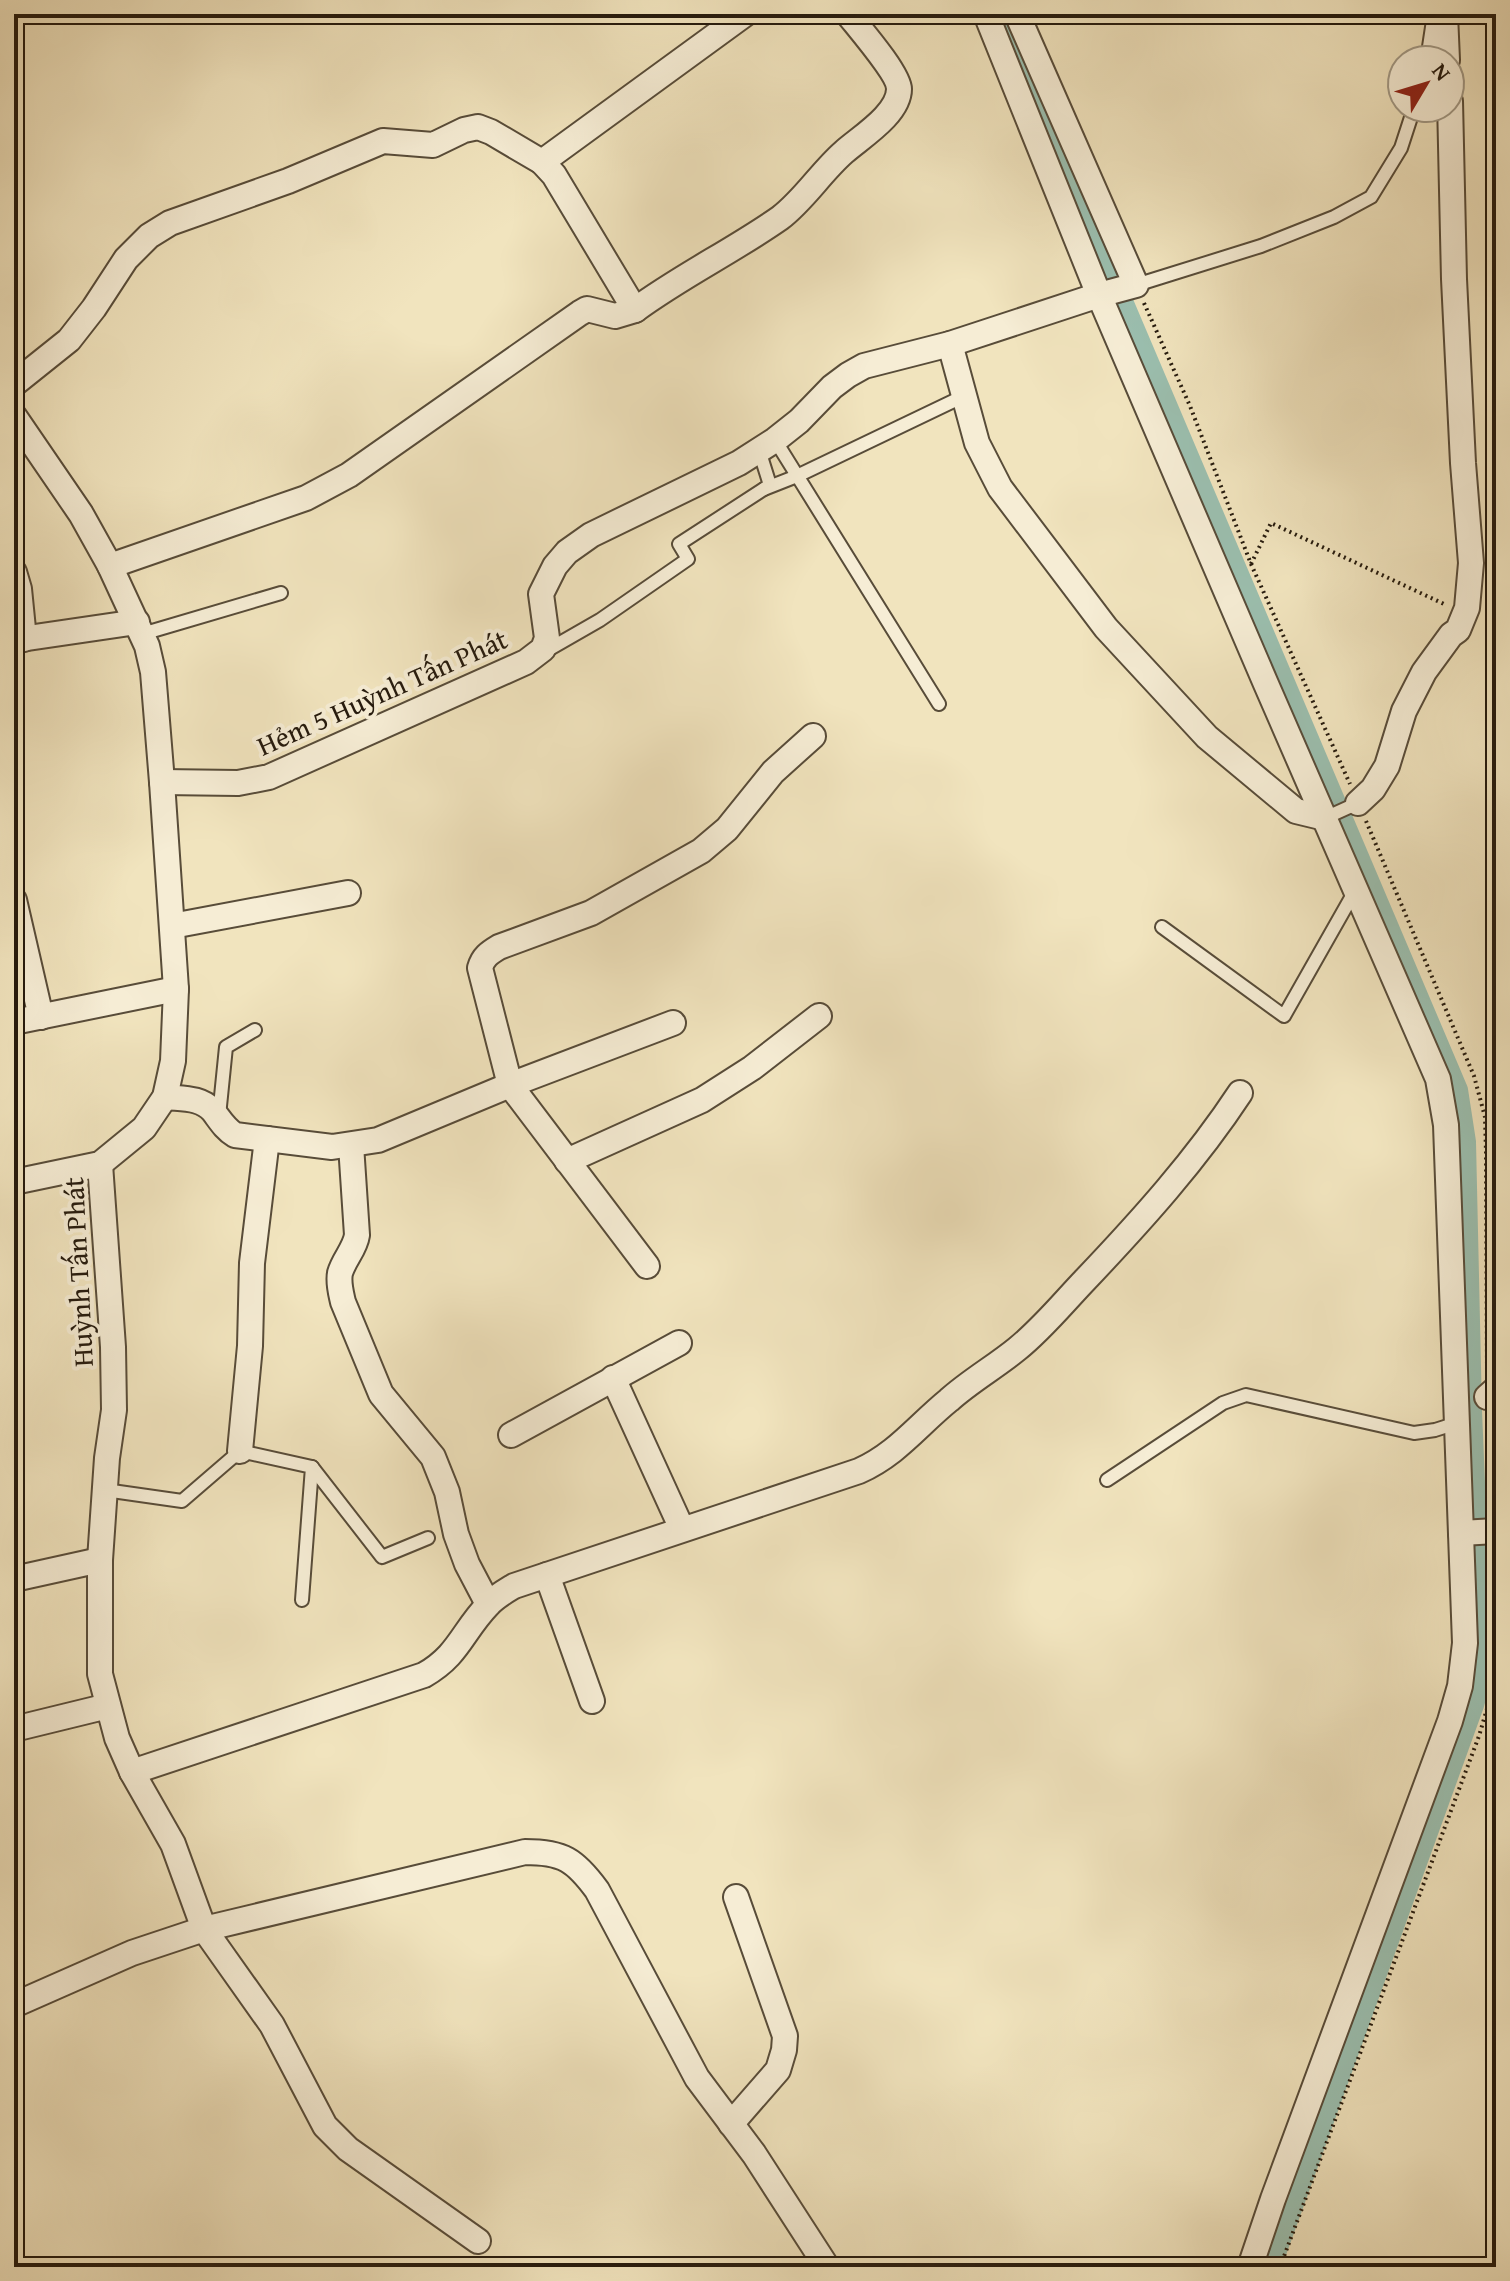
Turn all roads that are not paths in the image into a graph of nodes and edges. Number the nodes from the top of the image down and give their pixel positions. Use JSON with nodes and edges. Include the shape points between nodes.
{"nodes":[{"id":1,"x":745,"y":14,"type":"edge"},
{"id":2,"x":848,"y":14,"type":"edge"},
{"id":3,"x":986,"y":14,"type":"edge"},
{"id":4,"x":1017,"y":14,"type":"edge"},
{"id":5,"x":1434,"y":14,"type":"edge"},
{"id":6,"x":1445,"y":14,"type":"edge"},
{"id":7,"x":1429,"y":44,"type":"edge"},
{"id":8,"x":1446,"y":44,"type":"edge"},
{"id":9,"x":1409,"y":124,"type":"edge"},
{"id":10,"x":1451,"y":124,"type":"edge"},
{"id":11,"x":542,"y":162,"type":"junction"},
{"id":12,"x":1116,"y":290,"type":"junction"},
{"id":13,"x":635,"y":310,"type":"junction"},
{"id":14,"x":950,"y":344,"type":"junction"},
{"id":15,"x":14,"y":384,"type":"edge"},
{"id":16,"x":964,"y":396,"type":"junction"},
{"id":17,"x":15,"y":420,"type":"edge"},
{"id":18,"x":767,"y":445,"type":"junction"},
{"id":19,"x":797,"y":476,"type":"junction"},
{"id":20,"x":764,"y":489,"type":"junction"},
{"id":21,"x":110,"y":566,"type":"junction"},
{"id":22,"x":14,"y":572,"type":"edge"},
{"id":23,"x":281,"y":593,"type":"dead end"},
{"id":24,"x":139,"y":628,"type":"junction"},
{"id":25,"x":19,"y":639,"type":"edge"},
{"id":26,"x":536,"y":656,"type":"junction"},
{"id":27,"x":939,"y":704,"type":"dead end"},
{"id":28,"x":813,"y":736,"type":"dead end"},
{"id":29,"x":162,"y":782,"type":"junction"},
{"id":30,"x":1358,"y":803,"type":"joint"},
{"id":31,"x":1325,"y":818,"type":"junction"},
{"id":32,"x":1356,"y":889,"type":"junction"},
{"id":33,"x":348,"y":893,"type":"dead end"},
{"id":34,"x":14,"y":900,"type":"edge"},
{"id":35,"x":172,"y":926,"type":"junction"},
{"id":36,"x":1162,"y":927,"type":"dead end"},
{"id":37,"x":176,"y":989,"type":"junction"},
{"id":38,"x":819,"y":1016,"type":"dead end"},
{"id":39,"x":41,"y":1017,"type":"junction"},
{"id":40,"x":14,"y":1022,"type":"edge"},
{"id":41,"x":673,"y":1023,"type":"dead end"},
{"id":42,"x":255,"y":1030,"type":"dead end"},
{"id":43,"x":510,"y":1085,"type":"junction"},
{"id":44,"x":1240,"y":1093,"type":"dead end"},
{"id":45,"x":165,"y":1097,"type":"junction"},
{"id":46,"x":219,"y":1119,"type":"junction"},
{"id":47,"x":267,"y":1139,"type":"junction"},
{"id":48,"x":351,"y":1145,"type":"junction"},
{"id":49,"x":567,"y":1161,"type":"junction"},
{"id":50,"x":100,"y":1164,"type":"junction"},
{"id":51,"x":14,"y":1182,"type":"edge"},
{"id":52,"x":647,"y":1266,"type":"dead end"},
{"id":53,"x":679,"y":1343,"type":"dead end"},
{"id":54,"x":613,"y":1378,"type":"junction"},
{"id":55,"x":1457,"y":1423,"type":"junction"},
{"id":56,"x":511,"y":1435,"type":"dead end"},
{"id":57,"x":240,"y":1451,"type":"junction"},
{"id":58,"x":312,"y":1467,"type":"junction"},
{"id":59,"x":1107,"y":1480,"type":"dead end"},
{"id":60,"x":105,"y":1490,"type":"junction"},
{"id":61,"x":682,"y":1529,"type":"junction"},
{"id":62,"x":1496,"y":1531,"type":"edge"},
{"id":63,"x":1461,"y":1533,"type":"junction"},
{"id":64,"x":428,"y":1538,"type":"dead end"},
{"id":65,"x":100,"y":1560,"type":"junction"},
{"id":66,"x":547,"y":1575,"type":"junction"},
{"id":67,"x":14,"y":1579,"type":"edge"},
{"id":68,"x":302,"y":1600,"type":"dead end"},
{"id":69,"x":488,"y":1604,"type":"junction"},
{"id":70,"x":592,"y":1701,"type":"dead end"},
{"id":71,"x":108,"y":1706,"type":"junction"},
{"id":72,"x":14,"y":1729,"type":"edge"},
{"id":73,"x":132,"y":1772,"type":"junction"},
{"id":74,"x":736,"y":1897,"type":"dead end"},
{"id":75,"x":204,"y":1929,"type":"junction"},
{"id":76,"x":14,"y":2005,"type":"edge"},
{"id":77,"x":731,"y":2124,"type":"junction"},
{"id":78,"x":478,"y":2241,"type":"dead end"},
{"id":79,"x":827,"y":2267,"type":"edge"},
{"id":80,"x":1250,"y":2267,"type":"edge"}],
"edges":[{"from":1,"to":11,"type":"street"},
{"from":2,"to":13,"type":"street","via":[[894,74],[899,94],[894,106],[783,216]]},
{"from":3,"to":12,"type":"street"},
{"from":4,"to":12,"type":"street"},
{"from":5,"to":7,"type":"lane"},
{"from":6,"to":8,"type":"street"},
{"from":9,"to":12,"type":"lane","via":[[1401,148],[1371,197],[1261,246]]},
{"from":10,"to":30,"type":"street","via":[[1471,563],[1467,608],[1404,711],[1387,766]]},
{"from":11,"to":13,"type":"street"},
{"from":11,"to":15,"type":"street","via":[[478,127],[433,145],[383,141],[170,223],[126,259],[69,340]]},
{"from":12,"to":14,"type":"street","name":"Hẻm 5 Huỳnh Tấn Phát"},
{"from":12,"to":31,"type":"street"},
{"from":13,"to":21,"type":"street","via":[[615,316],[587,309],[580,313],[326,489]]},
{"from":14,"to":16,"type":"street"},
{"from":14,"to":18,"type":"street","name":"Hẻm 5 Huỳnh Tấn Phát","via":[[864,366]]},
{"from":16,"to":19,"type":"lane"},
{"from":16,"to":31,"type":"street","via":[[977,443],[1000,488],[1106,628],[1207,737],[1296,811]]},
{"from":17,"to":21,"type":"street","name":"Huỳnh Tấn Phát","via":[[81,514]]},
{"from":18,"to":19,"type":"lane"},
{"from":18,"to":20,"type":"lane","via":[[770,485]]},
{"from":18,"to":26,"type":"street","name":"Hẻm 5 Huỳnh Tấn Phát","via":[[567,552],[541,594],[547,638]]},
{"from":19,"to":20,"type":"lane"},
{"from":19,"to":27,"type":"lane"},
{"from":20,"to":26,"type":"lane","via":[[679,544],[688,559],[600,620]]},
{"from":21,"to":24,"type":"street","name":"Huỳnh Tấn Phát"},
{"from":22,"to":25,"type":"street"},
{"from":23,"to":24,"type":"lane"},
{"from":24,"to":25,"type":"street"},
{"from":24,"to":29,"type":"street","name":"Huỳnh Tấn Phát","via":[[153,672]]},
{"from":26,"to":29,"type":"street","name":"Hẻm 5 Huỳnh Tấn Phát","via":[[269,777],[238,783]]},
{"from":28,"to":43,"type":"street","via":[[701,851],[591,913],[499,947],[482,960]]},
{"from":29,"to":35,"type":"street","name":"Huỳnh Tấn Phát"},
{"from":30,"to":31,"type":"lane"},
{"from":31,"to":32,"type":"street"},
{"from":32,"to":36,"type":"lane","via":[[1284,1016]]},
{"from":32,"to":55,"type":"street","via":[[1442,1099]]},
{"from":33,"to":35,"type":"street"},
{"from":34,"to":39,"type":"street"},
{"from":35,"to":37,"type":"street","name":"Huỳnh Tấn Phát"},
{"from":37,"to":39,"type":"street"},
{"from":37,"to":45,"type":"street","name":"Huỳnh Tấn Phát","via":[[173,1061]]},
{"from":38,"to":49,"type":"street","via":[[702,1100]]},
{"from":39,"to":40,"type":"street"},
{"from":41,"to":43,"type":"street"},
{"from":42,"to":46,"type":"lane","via":[[226,1047]]},
{"from":43,"to":48,"type":"street","via":[[378,1140]]},
{"from":43,"to":49,"type":"street"},
{"from":44,"to":61,"type":"street","via":[[1130,1233],[1058,1308],[1018,1349],[947,1401],[896,1449],[859,1471]]},
{"from":45,"to":46,"type":"street","via":[[200,1101]]},
{"from":45,"to":50,"type":"street","name":"Huỳnh Tấn Phát","via":[[144,1128]]},
{"from":46,"to":47,"type":"street","via":[[235,1135]]},
{"from":47,"to":48,"type":"street"},
{"from":47,"to":57,"type":"street","via":[[252,1263]]},
{"from":48,"to":69,"type":"street","via":[[357,1235],[340,1274],[343,1302],[381,1394],[437,1465],[467,1564]]},
{"from":49,"to":52,"type":"street"},
{"from":50,"to":51,"type":"street"},
{"from":50,"to":60,"type":"street","name":"Huỳnh Tấn Phát","via":[[114,1394]]},
{"from":53,"to":54,"type":"street"},
{"from":54,"to":56,"type":"street"},
{"from":54,"to":61,"type":"street"},
{"from":55,"to":59,"type":"lane","via":[[1414,1433],[1246,1395],[1223,1403]]},
{"from":55,"to":63,"type":"street"},
{"from":57,"to":58,"type":"lane"},
{"from":57,"to":60,"type":"lane","via":[[182,1501]]},
{"from":58,"to":64,"type":"lane","via":[[382,1557]]},
{"from":58,"to":68,"type":"lane"},
{"from":60,"to":65,"type":"street","name":"Huỳnh Tấn Phát"},
{"from":61,"to":66,"type":"street"},
{"from":62,"to":63,"type":"street"},
{"from":63,"to":80,"type":"street","via":[[1465,1643],[1450,1721]]},
{"from":65,"to":67,"type":"street"},
{"from":65,"to":71,"type":"street","name":"Huỳnh Tấn Phát","via":[[100,1674]]},
{"from":66,"to":69,"type":"street","via":[[514,1586]]},
{"from":66,"to":70,"type":"street"},
{"from":69,"to":73,"type":"street","via":[[454,1652],[424,1675]]},
{"from":71,"to":72,"type":"street"},
{"from":71,"to":73,"type":"street","name":"Huỳnh Tấn Phát"},
{"from":73,"to":75,"type":"street","name":"Huỳnh Tấn Phát","via":[[173,1844]]},
{"from":74,"to":77,"type":"street","via":[[785,2036],[778,2070]]},
{"from":75,"to":76,"type":"street","via":[[132,1953]]},
{"from":75,"to":77,"type":"street","via":[[525,1852],[565,1857],[597,1890],[697,2078]]},
{"from":75,"to":78,"type":"street","name":"Huỳnh Tấn Phát","via":[[272,2025],[334,2137]]},
{"from":77,"to":79,"type":"street"}]}
